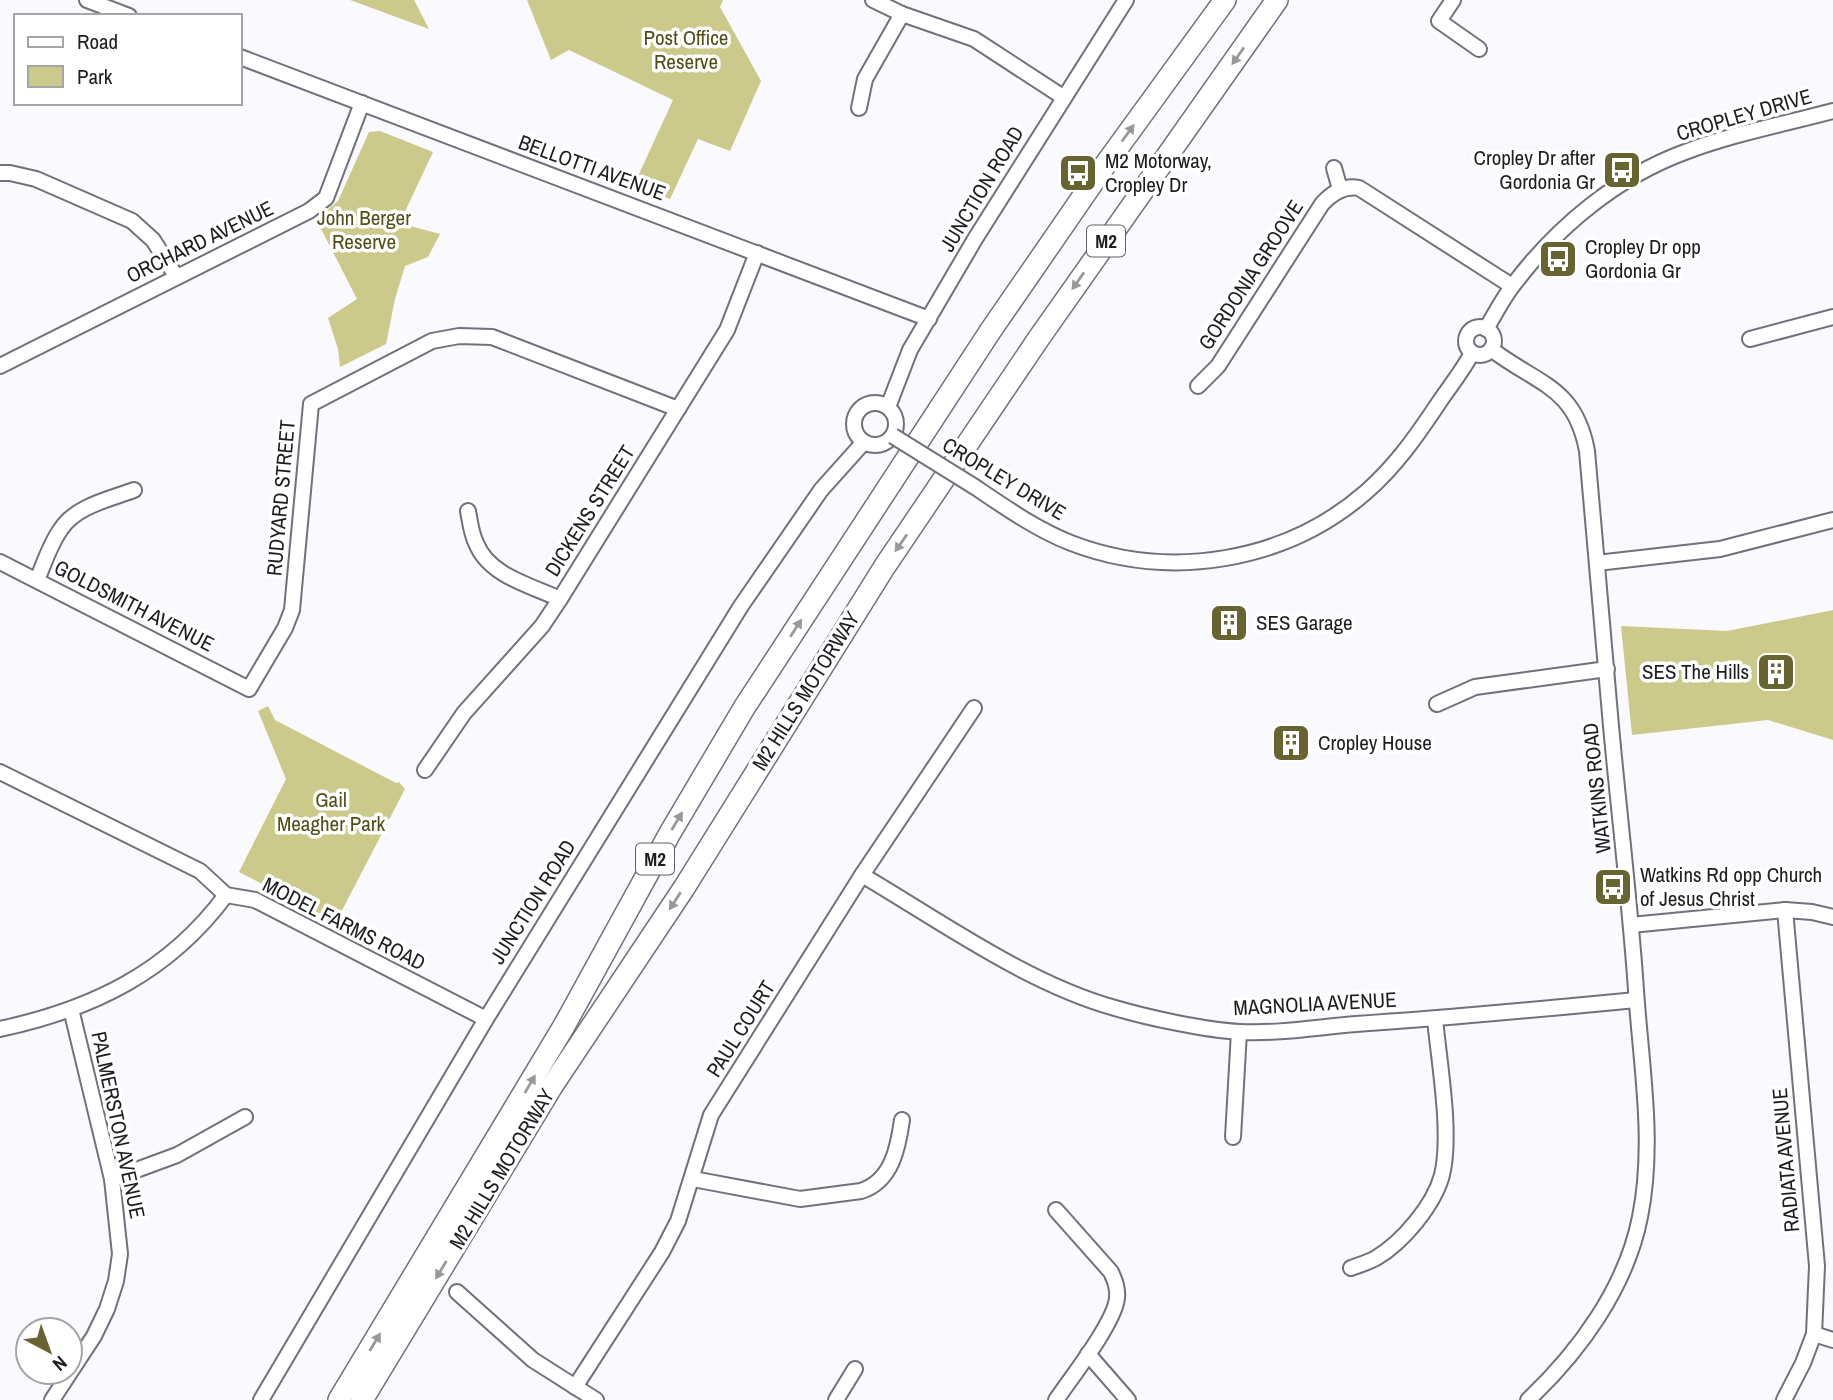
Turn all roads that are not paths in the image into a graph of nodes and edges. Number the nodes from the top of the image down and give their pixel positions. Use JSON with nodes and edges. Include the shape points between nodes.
{"nodes":[{"id":1,"x":87,"y":0,"type":"edge"},
{"id":2,"x":873,"y":0,"type":"edge"},
{"id":3,"x":1126,"y":0,"type":"edge"},
{"id":4,"x":1225,"y":0,"type":"edge"},
{"id":5,"x":1277,"y":0,"type":"edge"},
{"id":6,"x":1453,"y":0,"type":"edge"},
{"id":7,"x":124,"y":14,"type":"edge"},
{"id":8,"x":902,"y":14,"type":"junction"},
{"id":9,"x":1479,"y":49,"type":"dead end"},
{"id":10,"x":242,"y":58,"type":"edge"},
{"id":11,"x":1063,"y":97,"type":"junction"},
{"id":12,"x":362,"y":103,"type":"junction"},
{"id":13,"x":859,"y":108,"type":"dead end"},
{"id":14,"x":1833,"y":111,"type":"edge"},
{"id":15,"x":1334,"y":168,"type":"dead end"},
{"id":16,"x":0,"y":173,"type":"edge"},
{"id":17,"x":1340,"y":189,"type":"junction"},
{"id":18,"x":757,"y":253,"type":"junction"},
{"id":19,"x":176,"y":276,"type":"junction"},
{"id":20,"x":1512,"y":286,"type":"junction"},
{"id":21,"x":1833,"y":317,"type":"edge"},
{"id":22,"x":929,"y":319,"type":"junction"},
{"id":23,"x":1486,"y":329,"type":"junction"},
{"id":24,"x":1750,"y":339,"type":"dead end"},
{"id":25,"x":1491,"y":349,"type":"junction"},
{"id":26,"x":1472,"y":352,"type":"junction"},
{"id":27,"x":0,"y":366,"type":"edge"},
{"id":28,"x":1198,"y":386,"type":"dead end"},
{"id":29,"x":888,"y":407,"type":"junction"},
{"id":30,"x":678,"y":410,"type":"junction"},
{"id":31,"x":893,"y":436,"type":"junction"},
{"id":32,"x":864,"y":442,"type":"junction"},
{"id":33,"x":134,"y":490,"type":"dead end"},
{"id":34,"x":468,"y":511,"type":"dead end"},
{"id":35,"x":1833,"y":520,"type":"edge"},
{"id":36,"x":0,"y":562,"type":"edge"},
{"id":37,"x":1597,"y":564,"type":"junction"},
{"id":38,"x":37,"y":580,"type":"junction"},
{"id":39,"x":560,"y":599,"type":"junction"},
{"id":40,"x":1607,"y":669,"type":"junction"},
{"id":41,"x":249,"y":688,"type":"joint"},
{"id":42,"x":1437,"y":704,"type":"dead end"},
{"id":43,"x":974,"y":708,"type":"dead end"},
{"id":44,"x":425,"y":771,"type":"dead end"},
{"id":45,"x":0,"y":772,"type":"edge"},
{"id":46,"x":862,"y":875,"type":"junction"},
{"id":47,"x":226,"y":895,"type":"junction"},
{"id":48,"x":1785,"y":910,"type":"junction"},
{"id":49,"x":1833,"y":918,"type":"edge"},
{"id":50,"x":1631,"y":925,"type":"junction"},
{"id":51,"x":1636,"y":1000,"type":"junction"},
{"id":52,"x":71,"y":1009,"type":"junction"},
{"id":53,"x":486,"y":1019,"type":"junction"},
{"id":54,"x":1435,"y":1019,"type":"junction"},
{"id":55,"x":0,"y":1028,"type":"edge"},
{"id":56,"x":1239,"y":1032,"type":"junction"},
{"id":57,"x":245,"y":1117,"type":"dead end"},
{"id":58,"x":902,"y":1120,"type":"dead end"},
{"id":59,"x":1233,"y":1137,"type":"dead end"},
{"id":60,"x":112,"y":1179,"type":"junction"},
{"id":61,"x":693,"y":1179,"type":"junction"},
{"id":62,"x":1056,"y":1210,"type":"dead end"},
{"id":63,"x":1351,"y":1268,"type":"dead end"},
{"id":64,"x":457,"y":1292,"type":"dead end"},
{"id":65,"x":1814,"y":1334,"type":"junction"},
{"id":66,"x":1833,"y":1339,"type":"edge"},
{"id":67,"x":1088,"y":1354,"type":"junction"},
{"id":68,"x":856,"y":1369,"type":"dead end"},
{"id":69,"x":575,"y":1387,"type":"junction"},
{"id":70,"x":52,"y":1400,"type":"edge"},
{"id":71,"x":261,"y":1400,"type":"edge"},
{"id":72,"x":339,"y":1400,"type":"edge"},
{"id":73,"x":362,"y":1400,"type":"edge"},
{"id":74,"x":596,"y":1400,"type":"edge"},
{"id":75,"x":836,"y":1400,"type":"edge"},
{"id":76,"x":1056,"y":1400,"type":"edge"},
{"id":77,"x":1128,"y":1400,"type":"edge"},
{"id":78,"x":1528,"y":1400,"type":"edge"},
{"id":79,"x":1784,"y":1400,"type":"edge"}],
"edges":[{"from":1,"to":7,"type":"street"},
{"from":2,"to":8,"type":"street"},
{"from":3,"to":11,"type":"street","name":"JUNCTION ROAD"},
{"from":72,"to":4,"type":"highway","name":"M2 HILLS MOTORWAY","number":"M2","one_way":true,"via":[[564,1026],[744,708],[991,330]]},
{"from":5,"to":73,"type":"highway","name":"M2 HILLS MOTORWAY","number":"M2","one_way":true,"via":[[1046,327],[885,566],[684,888],[552,1086]]},
{"from":6,"to":9,"type":"street","via":[[1439,21]]},
{"from":8,"to":11,"type":"street","via":[[974,39]]},
{"from":8,"to":13,"type":"street","via":[[865,79]]},
{"from":10,"to":12,"type":"street","name":"BELLOTTI AVENUE"},
{"from":11,"to":22,"type":"street","name":"JUNCTION ROAD"},
{"from":12,"to":18,"type":"street","name":"BELLOTTI AVENUE"},
{"from":12,"to":19,"type":"street","name":"ORCHARD AVENUE","via":[[326,198],[309,211]]},
{"from":14,"to":20,"type":"street","name":"CROPLEY DRIVE","via":[[1720,140],[1647,170],[1570,224]]},
{"from":15,"to":17,"type":"street"},
{"from":16,"to":19,"type":"street","via":[[36,179],[132,222],[153,240]]},
{"from":17,"to":20,"type":"street","via":[[1359,188]]},
{"from":17,"to":28,"type":"street","name":"GORDONIA GROOVE","via":[[1321,204],[1218,366]]},
{"from":18,"to":22,"type":"street","name":"BELLOTTI AVENUE"},
{"from":18,"to":30,"type":"street","name":"DICKENS STREET","via":[[727,330]]},
{"from":19,"to":27,"type":"street","name":"ORCHARD AVENUE"},
{"from":20,"to":23,"type":"street","name":"CROPLEY DRIVE"},
{"from":21,"to":24,"type":"street"},
{"from":22,"to":29,"type":"street","name":"JUNCTION ROAD","via":[[902,366]]},
{"from":23,"to":25,"type":"street","via":[[1494,340]]},
{"from":23,"to":26,"type":"street","via":[[1473,330],[1467,336]]},
{"from":25,"to":26,"type":"street","via":[[1480,355]]},
{"from":25,"to":37,"type":"street","name":"WATKINS ROAD","via":[[1562,397],[1581,423]]},
{"from":26,"to":31,"type":"street","name":"CROPLEY DRIVE","bridge":true,"via":[[1415,438],[1366,492],[1301,535],[1231,558],[1186,563],[1135,560],[1070,542],[1030,523]]},
{"from":29,"to":31,"type":"street","via":[[897,423]]},
{"from":29,"to":32,"type":"street","via":[[868,404],[858,412],[854,425]]},
{"from":30,"to":39,"type":"street","name":"DICKENS STREET"},
{"from":30,"to":41,"type":"street","name":"RUDYARD STREET","via":[[492,337],[459,336],[432,341],[310,404],[292,610]]},
{"from":31,"to":32,"type":"street","via":[[877,445]]},
{"from":32,"to":53,"type":"street","name":"JUNCTION ROAD","via":[[830,478],[741,606]]},
{"from":33,"to":38,"type":"street","via":[[72,517],[60,529]]},
{"from":34,"to":39,"type":"street","via":[[475,541],[496,570]]},
{"from":35,"to":37,"type":"street","via":[[1720,549]]},
{"from":36,"to":38,"type":"street","name":"GOLDSMITH AVENUE"},
{"from":37,"to":40,"type":"street","name":"WATKINS ROAD"},
{"from":38,"to":41,"type":"street","name":"GOLDSMITH AVENUE"},
{"from":39,"to":44,"type":"street","name":"DICKENS STREET","via":[[542,626],[464,713]]},
{"from":40,"to":42,"type":"street","via":[[1475,687]]},
{"from":40,"to":50,"type":"street","name":"WATKINS ROAD"},
{"from":43,"to":46,"type":"street","name":"PAUL COURT"},
{"from":45,"to":47,"type":"street","via":[[200,871]]},
{"from":46,"to":56,"type":"street","name":"MAGNOLIA AVENUE","via":[[1028,973],[1067,991],[1114,1008]]},
{"from":46,"to":61,"type":"street","name":"PAUL COURT","via":[[711,1115]]},
{"from":47,"to":52,"type":"street","via":[[181,947],[112,992]]},
{"from":47,"to":53,"type":"street","name":"MODEL FARMS ROAD","via":[[255,900]]},
{"from":48,"to":49,"type":"street"},
{"from":48,"to":50,"type":"street"},
{"from":48,"to":65,"type":"street","name":"RADIATA AVENUE","via":[[1817,1266]]},
{"from":50,"to":51,"type":"street","name":"WATKINS ROAD"},
{"from":51,"to":54,"type":"street","name":"MAGNOLIA AVENUE"},
{"from":51,"to":78,"type":"street","name":"WATKINS ROAD","via":[[1648,1149],[1640,1220],[1611,1294],[1586,1336]]},
{"from":52,"to":55,"type":"street"},
{"from":52,"to":60,"type":"street","name":"PALMERSTON AVENUE"},
{"from":53,"to":71,"type":"street","name":"JUNCTION ROAD"},
{"from":54,"to":56,"type":"street","name":"MAGNOLIA AVENUE"},
{"from":54,"to":63,"type":"street","via":[[1446,1145],[1442,1176],[1424,1212],[1406,1234],[1377,1258]]},
{"from":56,"to":59,"type":"street"},
{"from":57,"to":60,"type":"street","via":[[177,1155]]},
{"from":58,"to":61,"type":"street","via":[[897,1151],[883,1178],[861,1191],[800,1199]]},
{"from":60,"to":70,"type":"street","name":"PALMERSTON AVENUE","via":[[120,1254],[116,1281],[93,1336]]},
{"from":61,"to":69,"type":"street","name":"PAUL COURT","via":[[662,1252]]},
{"from":62,"to":67,"type":"street","via":[[1111,1272],[1116,1284],[1115,1308]]},
{"from":64,"to":69,"type":"street","via":[[525,1354]]},
{"from":65,"to":66,"type":"street"},
{"from":65,"to":79,"type":"street","name":"RADIATA AVENUE"},
{"from":67,"to":76,"type":"street"},
{"from":67,"to":77,"type":"street"},
{"from":68,"to":75,"type":"street"},
{"from":69,"to":74,"type":"street"}]}
